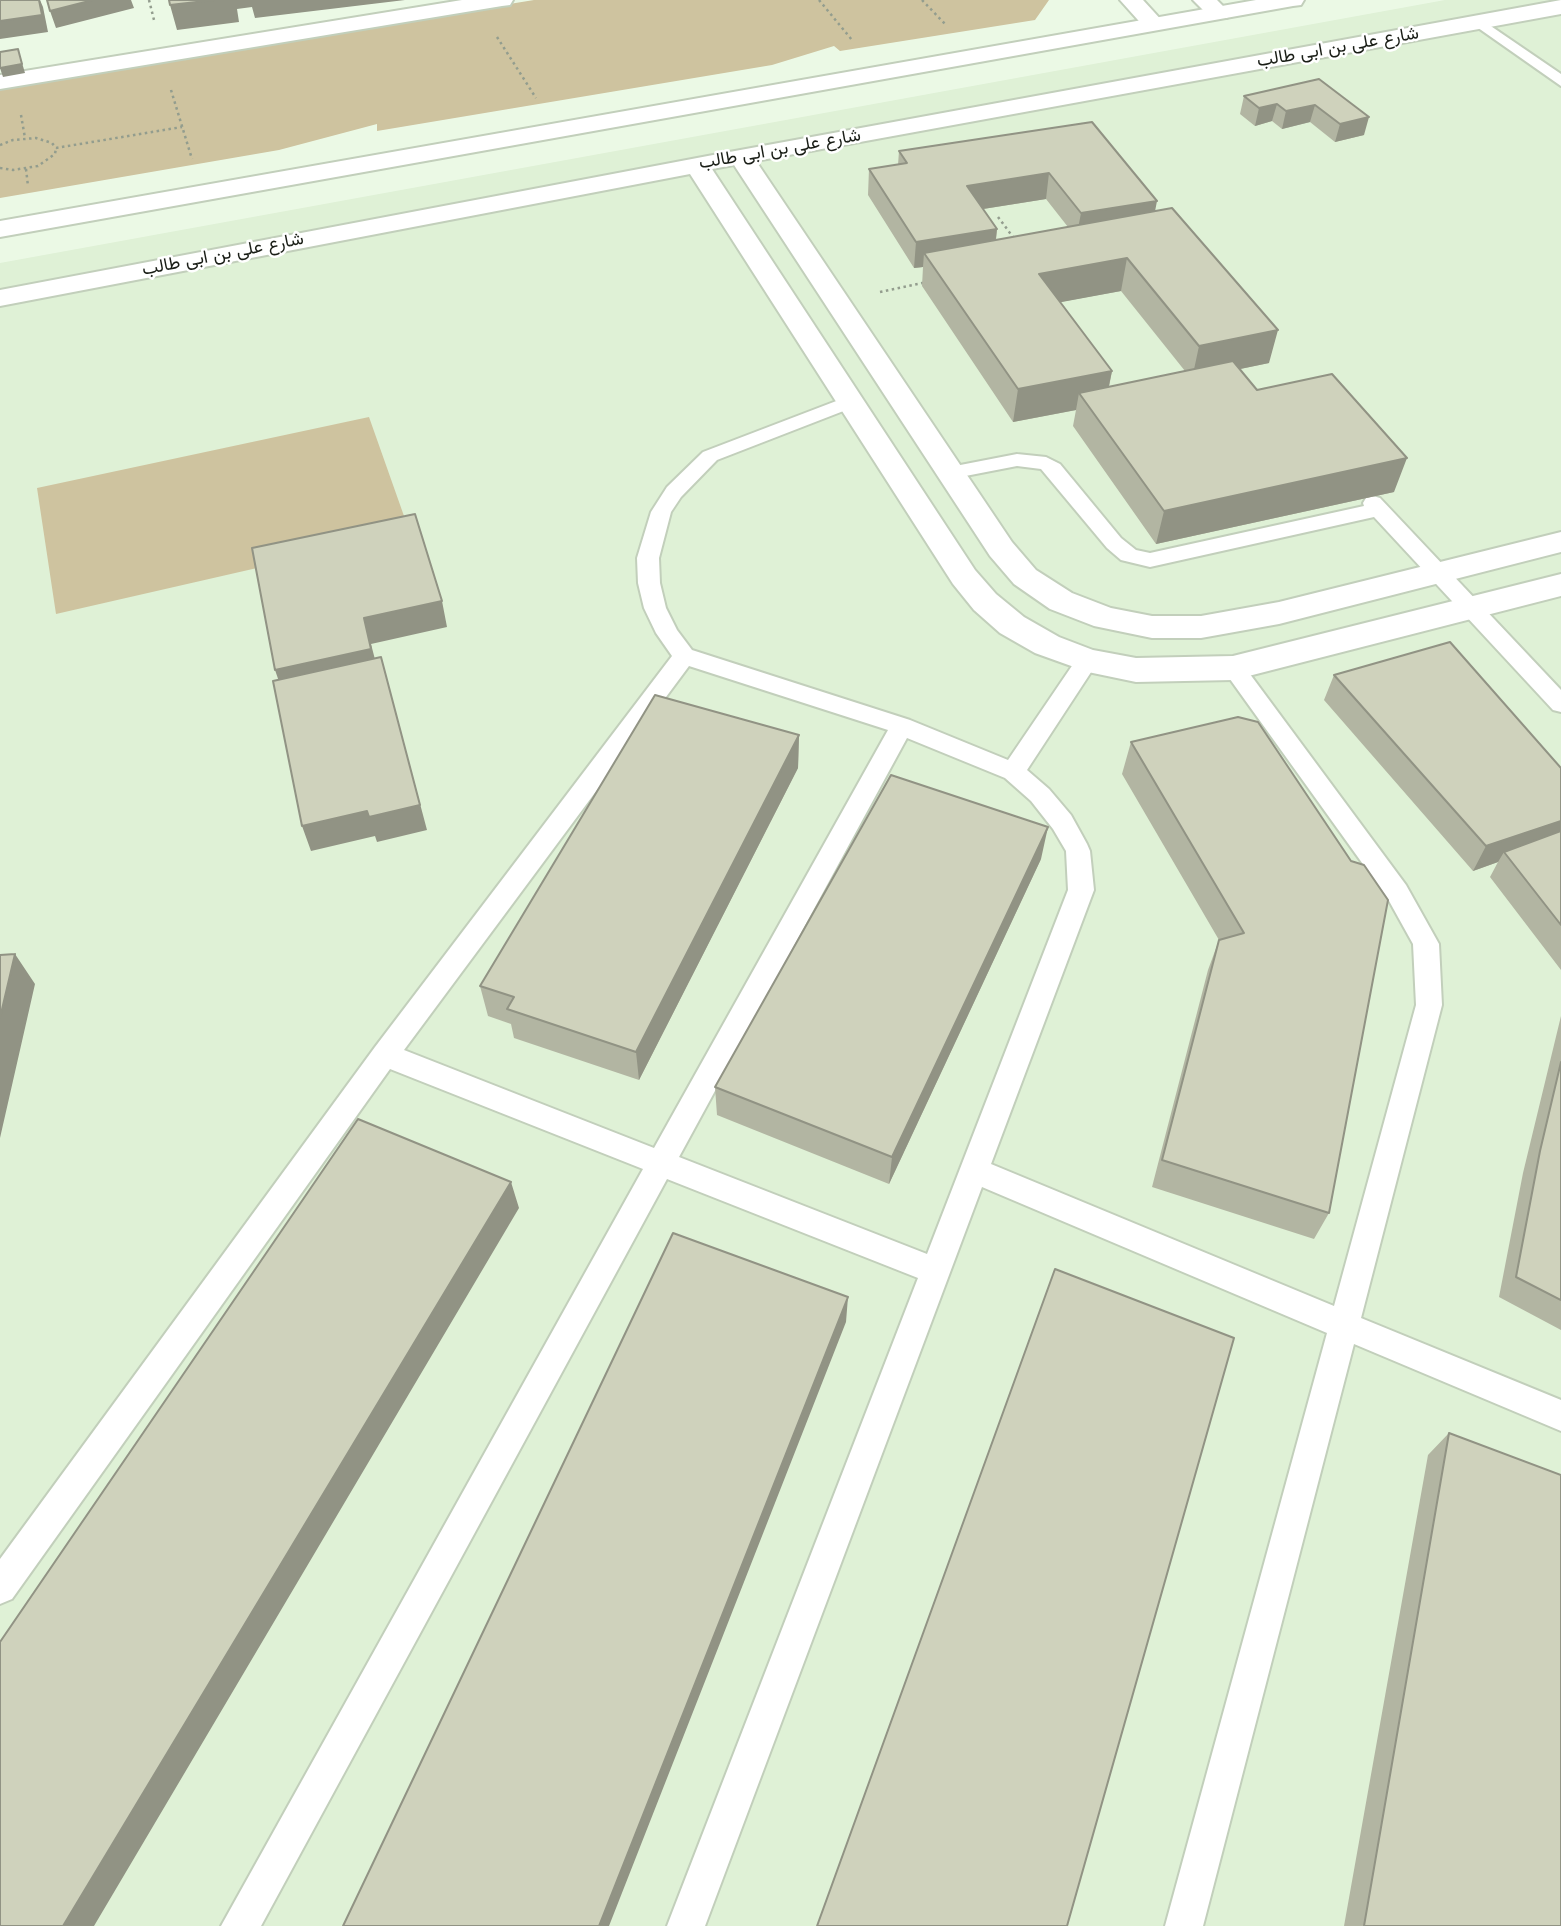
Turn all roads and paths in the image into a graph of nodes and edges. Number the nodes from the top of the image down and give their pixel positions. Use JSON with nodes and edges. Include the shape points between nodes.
{"nodes":[{"id":1,"x":149,"y":0,"type":"edge"},
{"id":2,"x":502,"y":0,"type":"edge"},
{"id":3,"x":819,"y":0,"type":"edge"},
{"id":4,"x":1132,"y":0,"type":"edge"},
{"id":5,"x":1293,"y":0,"type":"edge"},
{"id":6,"x":475,"y":4,"type":"junction"},
{"id":7,"x":1558,"y":5,"type":"edge"},
{"id":8,"x":1212,"y":7,"type":"edge"},
{"id":9,"x":1099,"y":14,"type":"dead end"},
{"id":10,"x":1479,"y":22,"type":"junction"},
{"id":11,"x":1154,"y":24,"type":"junction"},
{"id":12,"x":1083,"y":37,"type":"junction"},
{"id":13,"x":162,"y":55,"type":"junction"},
{"id":14,"x":879,"y":73,"type":"junction"},
{"id":15,"x":1561,"y":81,"type":"edge"},
{"id":16,"x":0,"y":82,"type":"edge"},
{"id":17,"x":182,"y":127,"type":"junction"},
{"id":18,"x":557,"y":130,"type":"junction"},
{"id":19,"x":0,"y":145,"type":"edge"},
{"id":20,"x":56,"y":148,"type":"junction"},
{"id":21,"x":741,"y":157,"type":"junction"},
{"id":22,"x":697,"y":166,"type":"junction"},
{"id":23,"x":0,"y":168,"type":"edge"},
{"id":24,"x":202,"y":193,"type":"junction"},
{"id":25,"x":998,"y":217,"type":"edge"},
{"id":26,"x":0,"y":229,"type":"edge"},
{"id":27,"x":1023,"y":250,"type":"edge"},
{"id":28,"x":927,"y":282,"type":"edge"},
{"id":29,"x":0,"y":298,"type":"edge"},
{"id":30,"x":835,"y":301,"type":"junction"},
{"id":31,"x":852,"y":401,"type":"junction"},
{"id":32,"x":950,"y":473,"type":"junction"},
{"id":33,"x":1561,"y":542,"type":"edge"},
{"id":34,"x":1439,"y":573,"type":"junction"},
{"id":35,"x":1561,"y":585,"type":"edge"},
{"id":36,"x":1472,"y":608,"type":"junction"},
{"id":37,"x":684,"y":656,"type":"junction"},
{"id":38,"x":1088,"y":660,"type":"junction"},
{"id":39,"x":1233,"y":668,"type":"junction"},
{"id":40,"x":1561,"y":704,"type":"edge"},
{"id":41,"x":902,"y":726,"type":"junction"},
{"id":42,"x":1013,"y":772,"type":"junction"},
{"id":43,"x":384,"y":1055,"type":"junction"},
{"id":44,"x":659,"y":1162,"type":"junction"},
{"id":45,"x":973,"y":1170,"type":"junction"},
{"id":46,"x":935,"y":1272,"type":"junction"},
{"id":47,"x":1343,"y":1325,"type":"junction"},
{"id":48,"x":1561,"y":1416,"type":"edge"},
{"id":49,"x":0,"y":1587,"type":"edge"},
{"id":50,"x":240,"y":1926,"type":"edge"},
{"id":51,"x":686,"y":1926,"type":"edge"},
{"id":52,"x":1184,"y":1926,"type":"edge"}],
"edges":[{"from":1,"to":13,"type":"path"},
{"from":2,"to":6,"type":"street"},
{"from":3,"to":14,"type":"path"},
{"from":4,"to":11,"type":"street"},
{"from":5,"to":8,"type":"street"},
{"from":6,"to":13,"type":"street"},
{"from":6,"to":18,"type":"path"},
{"from":7,"to":10,"type":"street","name":"شارع على بن ابى طالب"},
{"from":8,"to":11,"type":"street"},
{"from":9,"to":12,"type":"street"},
{"from":10,"to":15,"type":"lane"},
{"from":10,"to":21,"type":"street","name":"شارع على بن ابى طالب"},
{"from":11,"to":12,"type":"street"},
{"from":12,"to":14,"type":"street"},
{"from":13,"to":16,"type":"street"},
{"from":13,"to":17,"type":"path"},
{"from":14,"to":18,"type":"street"},
{"from":17,"to":20,"type":"path"},
{"from":17,"to":24,"type":"path"},
{"from":18,"to":24,"type":"street"},
{"from":19,"to":20,"type":"path","via":[[36,138]]},
{"from":20,"to":23,"type":"path","via":[[55,154],[38,166]]},
{"from":21,"to":22,"type":"street","name":"شارع على بن ابى طالب"},
{"from":21,"to":30,"type":"street"},
{"from":22,"to":29,"type":"street","name":"شارع على بن ابى طالب"},
{"from":22,"to":31,"type":"street"},
{"from":24,"to":26,"type":"street"},
{"from":25,"to":27,"type":"path"},
{"from":28,"to":30,"type":"path"},
{"from":30,"to":32,"type":"street"},
{"from":31,"to":37,"type":"lane","via":[[710,456],[674,492],[653,534],[649,583],[655,608]]},
{"from":31,"to":38,"type":"street","via":[[985,603],[1047,645]]},
{"from":32,"to":34,"type":"street","via":[[1025,577],[1061,601],[1105,618],[1153,627],[1201,627],[1279,613]]},
{"from":32,"to":34,"type":"lane","via":[[1017,460],[1046,463],[1114,543],[1129,555],[1150,560],[1376,506]]},
{"from":33,"to":34,"type":"street"},
{"from":34,"to":36,"type":"lane"},
{"from":35,"to":36,"type":"street"},
{"from":36,"to":39,"type":"street"},
{"from":36,"to":40,"type":"lane"},
{"from":37,"to":41,"type":"lane"},
{"from":37,"to":43,"type":"lane"},
{"from":38,"to":39,"type":"street","via":[[1136,670]]},
{"from":38,"to":42,"type":"lane"},
{"from":39,"to":47,"type":"lane","via":[[1397,892],[1426,944],[1429,1005]]},
{"from":41,"to":42,"type":"lane"},
{"from":41,"to":44,"type":"lane"},
{"from":42,"to":45,"type":"lane","via":[[1062,822],[1078,851],[1081,890]]},
{"from":43,"to":44,"type":"lane"},
{"from":43,"to":49,"type":"lane"},
{"from":44,"to":46,"type":"lane"},
{"from":44,"to":50,"type":"lane"},
{"from":45,"to":46,"type":"lane"},
{"from":45,"to":47,"type":"lane"},
{"from":46,"to":51,"type":"lane"},
{"from":47,"to":48,"type":"lane"},
{"from":47,"to":52,"type":"lane"}]}
